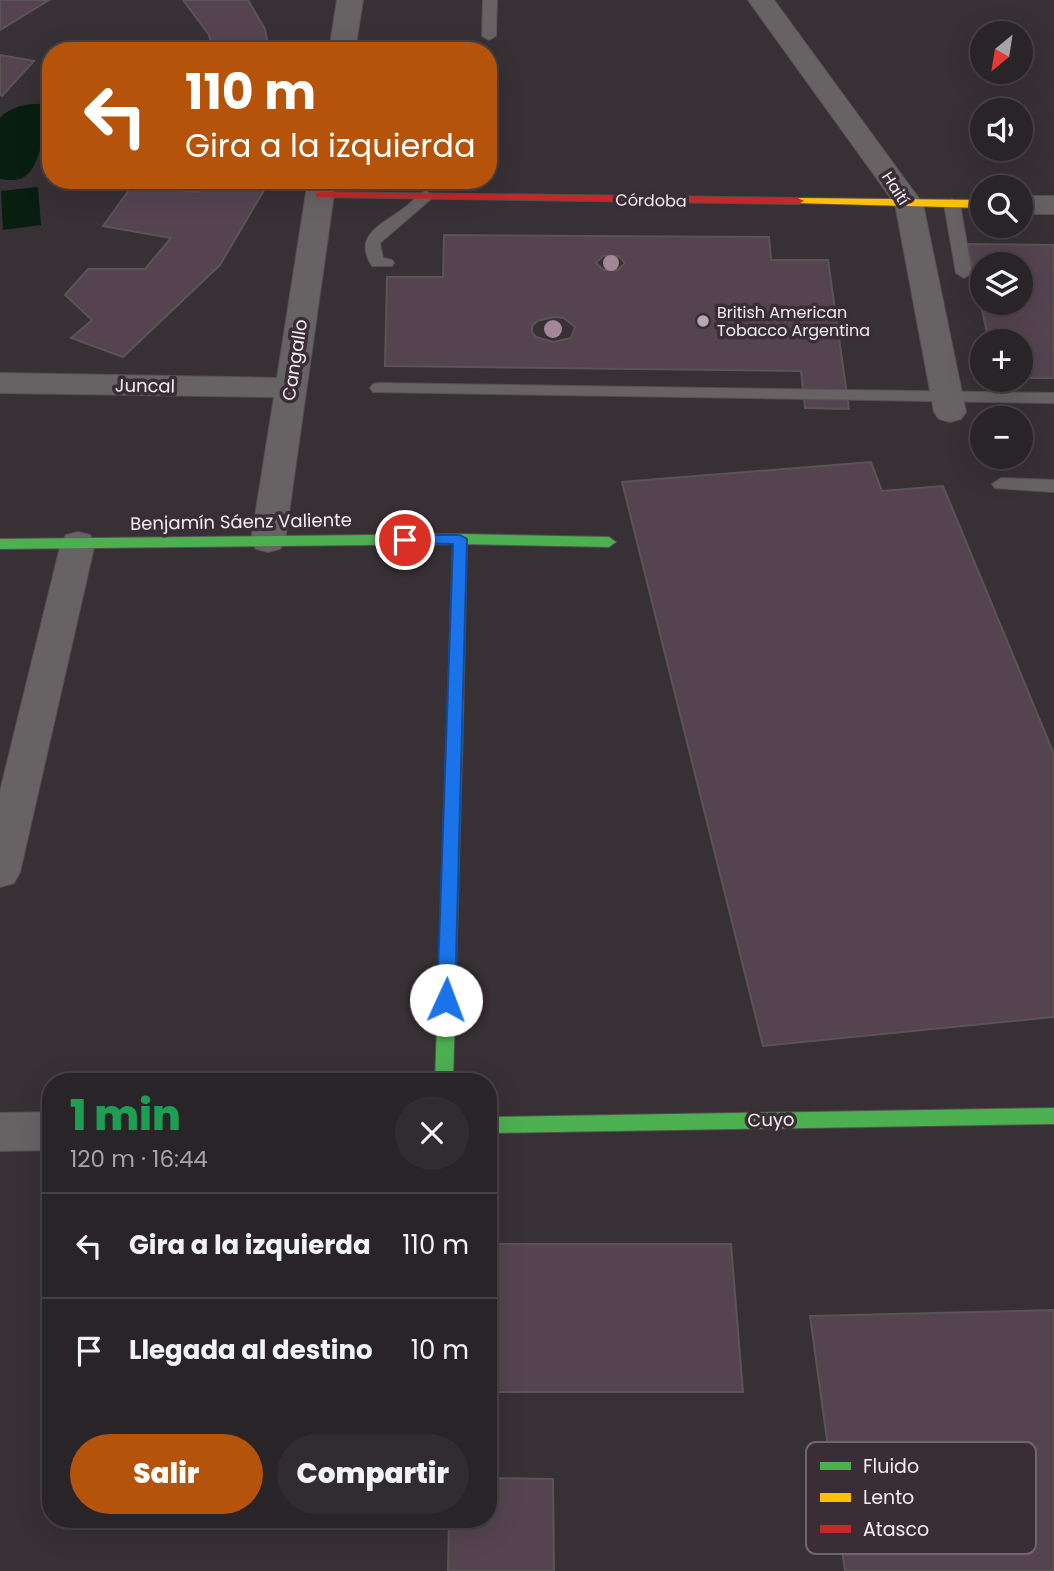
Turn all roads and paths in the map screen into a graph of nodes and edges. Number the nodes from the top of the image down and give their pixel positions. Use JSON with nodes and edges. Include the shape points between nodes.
{"nodes":[{"id":1,"x":350,"y":0,"type":"edge"},
{"id":2,"x":490,"y":0,"type":"edge"},
{"id":3,"x":761,"y":0,"type":"edge"},
{"id":4,"x":489,"y":36,"type":"dead end"},
{"id":5,"x":343,"y":42,"type":"edge"},
{"id":6,"x":321,"y":189,"type":"edge"},
{"id":7,"x":344,"y":189,"type":"edge"},
{"id":8,"x":426,"y":196,"type":"junction"},
{"id":9,"x":909,"y":204,"type":"junction"},
{"id":10,"x":952,"y":204,"type":"junction"},
{"id":11,"x":970,"y":204,"type":"edge"},
{"id":12,"x":1033,"y":205,"type":"edge"},
{"id":13,"x":1054,"y":205,"type":"edge"},
{"id":14,"x":386,"y":263,"type":"dead end"},
{"id":15,"x":964,"y":273,"type":"dead end"},
{"id":16,"x":0,"y":383,"type":"edge"},
{"id":17,"x":291,"y":388,"type":"junction"},
{"id":18,"x":379,"y":388,"type":"dead end"},
{"id":19,"x":1054,"y":398,"type":"edge"},
{"id":20,"x":948,"y":404,"type":"junction"},
{"id":21,"x":1001,"y":484,"type":"dead end"},
{"id":22,"x":1054,"y":486,"type":"edge"},
{"id":23,"x":460,"y":539,"type":"junction"},
{"id":24,"x":268,"y":541,"type":"junction"},
{"id":25,"x":609,"y":542,"type":"dead end"},
{"id":26,"x":78,"y":543,"type":"junction"},
{"id":27,"x":0,"y":544,"type":"edge"},
{"id":28,"x":0,"y":872,"type":"edge"},
{"id":29,"x":443,"y":1073,"type":"edge"},
{"id":30,"x":1054,"y":1116,"type":"edge"},
{"id":31,"x":497,"y":1125,"type":"edge"},
{"id":32,"x":42,"y":1131,"type":"edge"},
{"id":33,"x":0,"y":1132,"type":"edge"}],
"edges":[{"from":1,"to":5,"type":"street"},
{"from":2,"to":4,"type":"lane"},
{"from":3,"to":9,"type":"street","name":"Haití"},
{"from":6,"to":17,"type":"street","name":"Cangallo"},
{"from":7,"to":8,"type":"street","name":"Córdoba"},
{"from":8,"to":9,"type":"street","name":"Córdoba"},
{"from":8,"to":14,"type":"lane","via":[[415,211],[385,227],[372,243],[378,263]]},
{"from":9,"to":10,"type":"street","name":"Córdoba"},
{"from":9,"to":20,"type":"street","name":"Haití"},
{"from":10,"to":11,"type":"street","name":"Córdoba"},
{"from":10,"to":15,"type":"lane"},
{"from":12,"to":13,"type":"street"},
{"from":16,"to":17,"type":"street","name":"Juncal"},
{"from":17,"to":24,"type":"street","name":"Cangallo"},
{"from":18,"to":20,"type":"lane"},
{"from":19,"to":20,"type":"lane"},
{"from":21,"to":22,"type":"lane"},
{"from":23,"to":24,"type":"street","name":"Benjamín Sáenz Valiente"},
{"from":23,"to":25,"type":"street","name":"Benjamín Sáenz Valiente"},
{"from":23,"to":29,"type":"street"},
{"from":24,"to":26,"type":"street","name":"Benjamín Sáenz Valiente"},
{"from":26,"to":27,"type":"street","name":"Benjamín Sáenz Valiente"},
{"from":26,"to":28,"type":"street"},
{"from":30,"to":31,"type":"street","name":"Cuyo"},
{"from":32,"to":33,"type":"street"}]}
